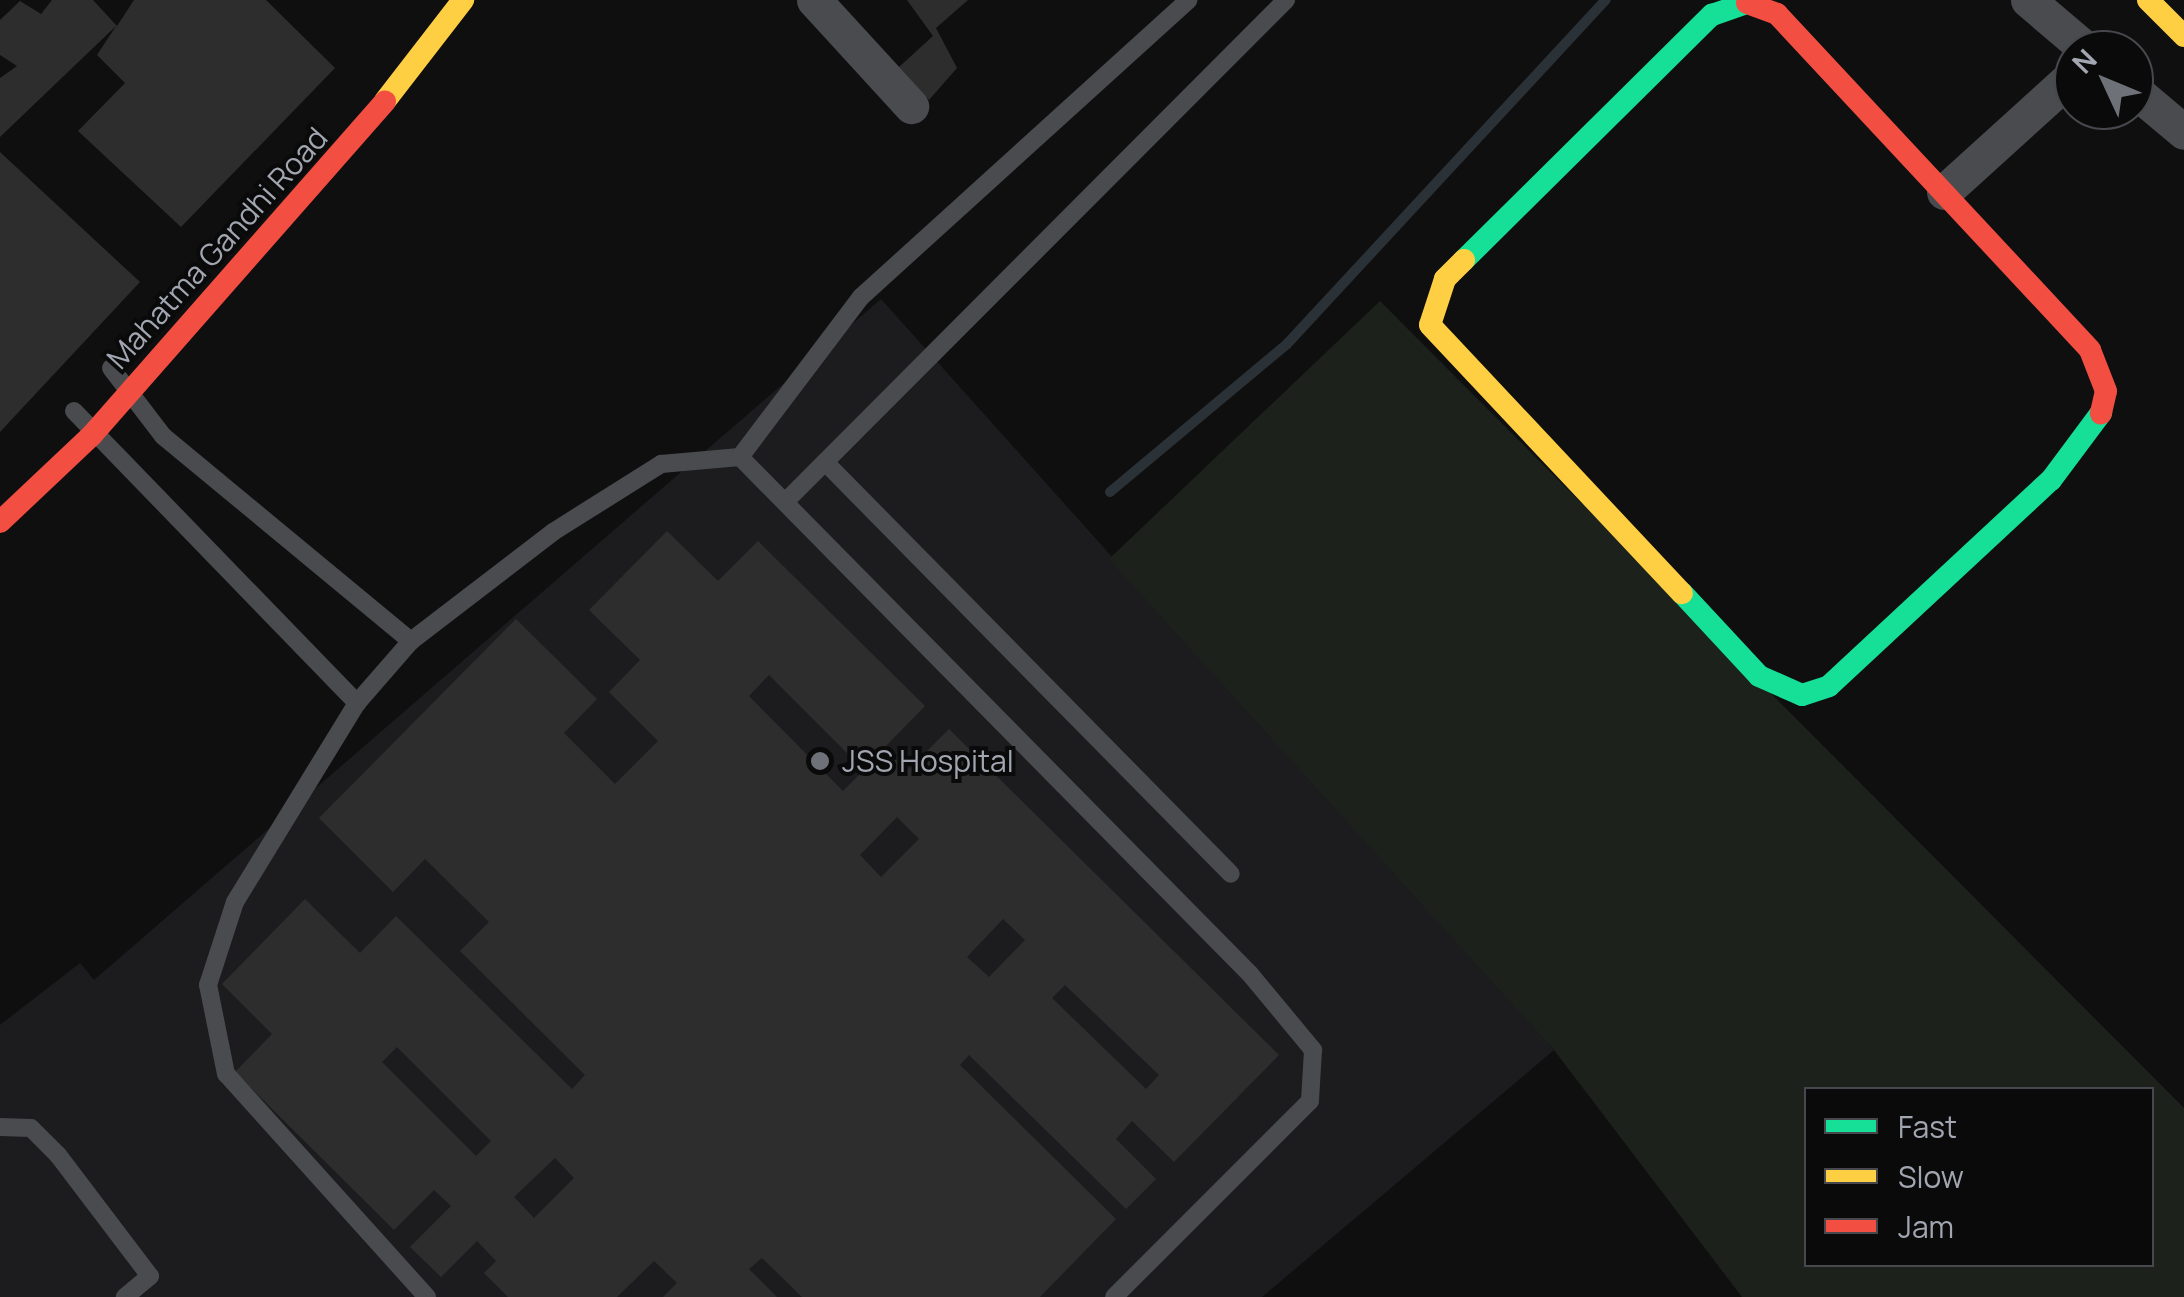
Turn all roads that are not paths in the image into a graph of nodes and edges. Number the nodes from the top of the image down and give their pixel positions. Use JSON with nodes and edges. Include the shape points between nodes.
{"nodes":[{"id":1,"x":464,"y":0,"type":"edge"},
{"id":2,"x":1188,"y":0,"type":"edge"},
{"id":3,"x":1286,"y":0,"type":"edge"},
{"id":4,"x":2028,"y":0,"type":"edge"},
{"id":5,"x":2148,"y":0,"type":"edge"},
{"id":6,"x":836,"y":8,"type":"edge"},
{"id":7,"x":2063,"y":30,"type":"edge"},
{"id":8,"x":2184,"y":36,"type":"edge"},
{"id":9,"x":2054,"y":92,"type":"edge"},
{"id":10,"x":911,"y":106,"type":"dead end"},
{"id":11,"x":2154,"y":107,"type":"edge"},
{"id":12,"x":2184,"y":132,"type":"edge"},
{"id":13,"x":1944,"y":192,"type":"junction"},
{"id":14,"x":128,"y":347,"type":"dead end"},
{"id":15,"x":92,"y":389,"type":"junction"},
{"id":16,"x":128,"y":393,"type":"junction"},
{"id":17,"x":92,"y":435,"type":"junction"},
{"id":18,"x":49,"y":436,"type":"dead end"},
{"id":19,"x":740,"y":457,"type":"junction"},
{"id":20,"x":826,"y":462,"type":"junction"},
{"id":21,"x":7,"y":491,"type":"edge"},
{"id":22,"x":786,"y":502,"type":"junction"},
{"id":23,"x":411,"y":642,"type":"junction"},
{"id":24,"x":358,"y":703,"type":"junction"},
{"id":25,"x":1232,"y":874,"type":"dead end"},
{"id":26,"x":0,"y":1127,"type":"edge"},
{"id":27,"x":125,"y":1297,"type":"edge"},
{"id":28,"x":427,"y":1297,"type":"edge"},
{"id":29,"x":1114,"y":1297,"type":"edge"}],
"edges":[{"from":1,"to":16,"type":"street","name":"Mahatma Gandhi Road","via":[[354,141]]},
{"from":2,"to":19,"type":"lane","via":[[860,297]]},
{"from":3,"to":20,"type":"lane"},
{"from":4,"to":7,"type":"street"},
{"from":5,"to":8,"type":"street"},
{"from":6,"to":10,"type":"street"},
{"from":9,"to":13,"type":"street"},
{"from":11,"to":12,"type":"street"},
{"from":13,"to":13,"type":"street","via":[[1777,14],[1734,5],[1712,15],[1444,279],[1430,325],[1759,676],[1802,695],[1829,686],[2050,480],[2100,416],[2106,391],[2090,350]]},
{"from":14,"to":15,"type":"street","name":"Mahatma Gandhi Road"},
{"from":15,"to":16,"type":"lane"},
{"from":15,"to":17,"type":"lane"},
{"from":15,"to":18,"type":"street","name":"Mahatma Gandhi Road"},
{"from":16,"to":17,"type":"street","name":"Mahatma Gandhi Road"},
{"from":16,"to":23,"type":"lane","via":[[163,436]]},
{"from":17,"to":21,"type":"street","name":"Mahatma Gandhi Road"},
{"from":17,"to":24,"type":"lane"},
{"from":19,"to":22,"type":"lane"},
{"from":19,"to":23,"type":"lane","via":[[661,464],[552,532]]},
{"from":20,"to":22,"type":"lane"},
{"from":20,"to":25,"type":"lane"},
{"from":22,"to":29,"type":"lane","via":[[1250,974],[1313,1050],[1310,1102]]},
{"from":23,"to":24,"type":"lane"},
{"from":24,"to":28,"type":"lane","via":[[235,902],[208,985],[226,1074]]},
{"from":26,"to":27,"type":"lane","via":[[30,1128],[58,1154],[150,1276]]}]}
